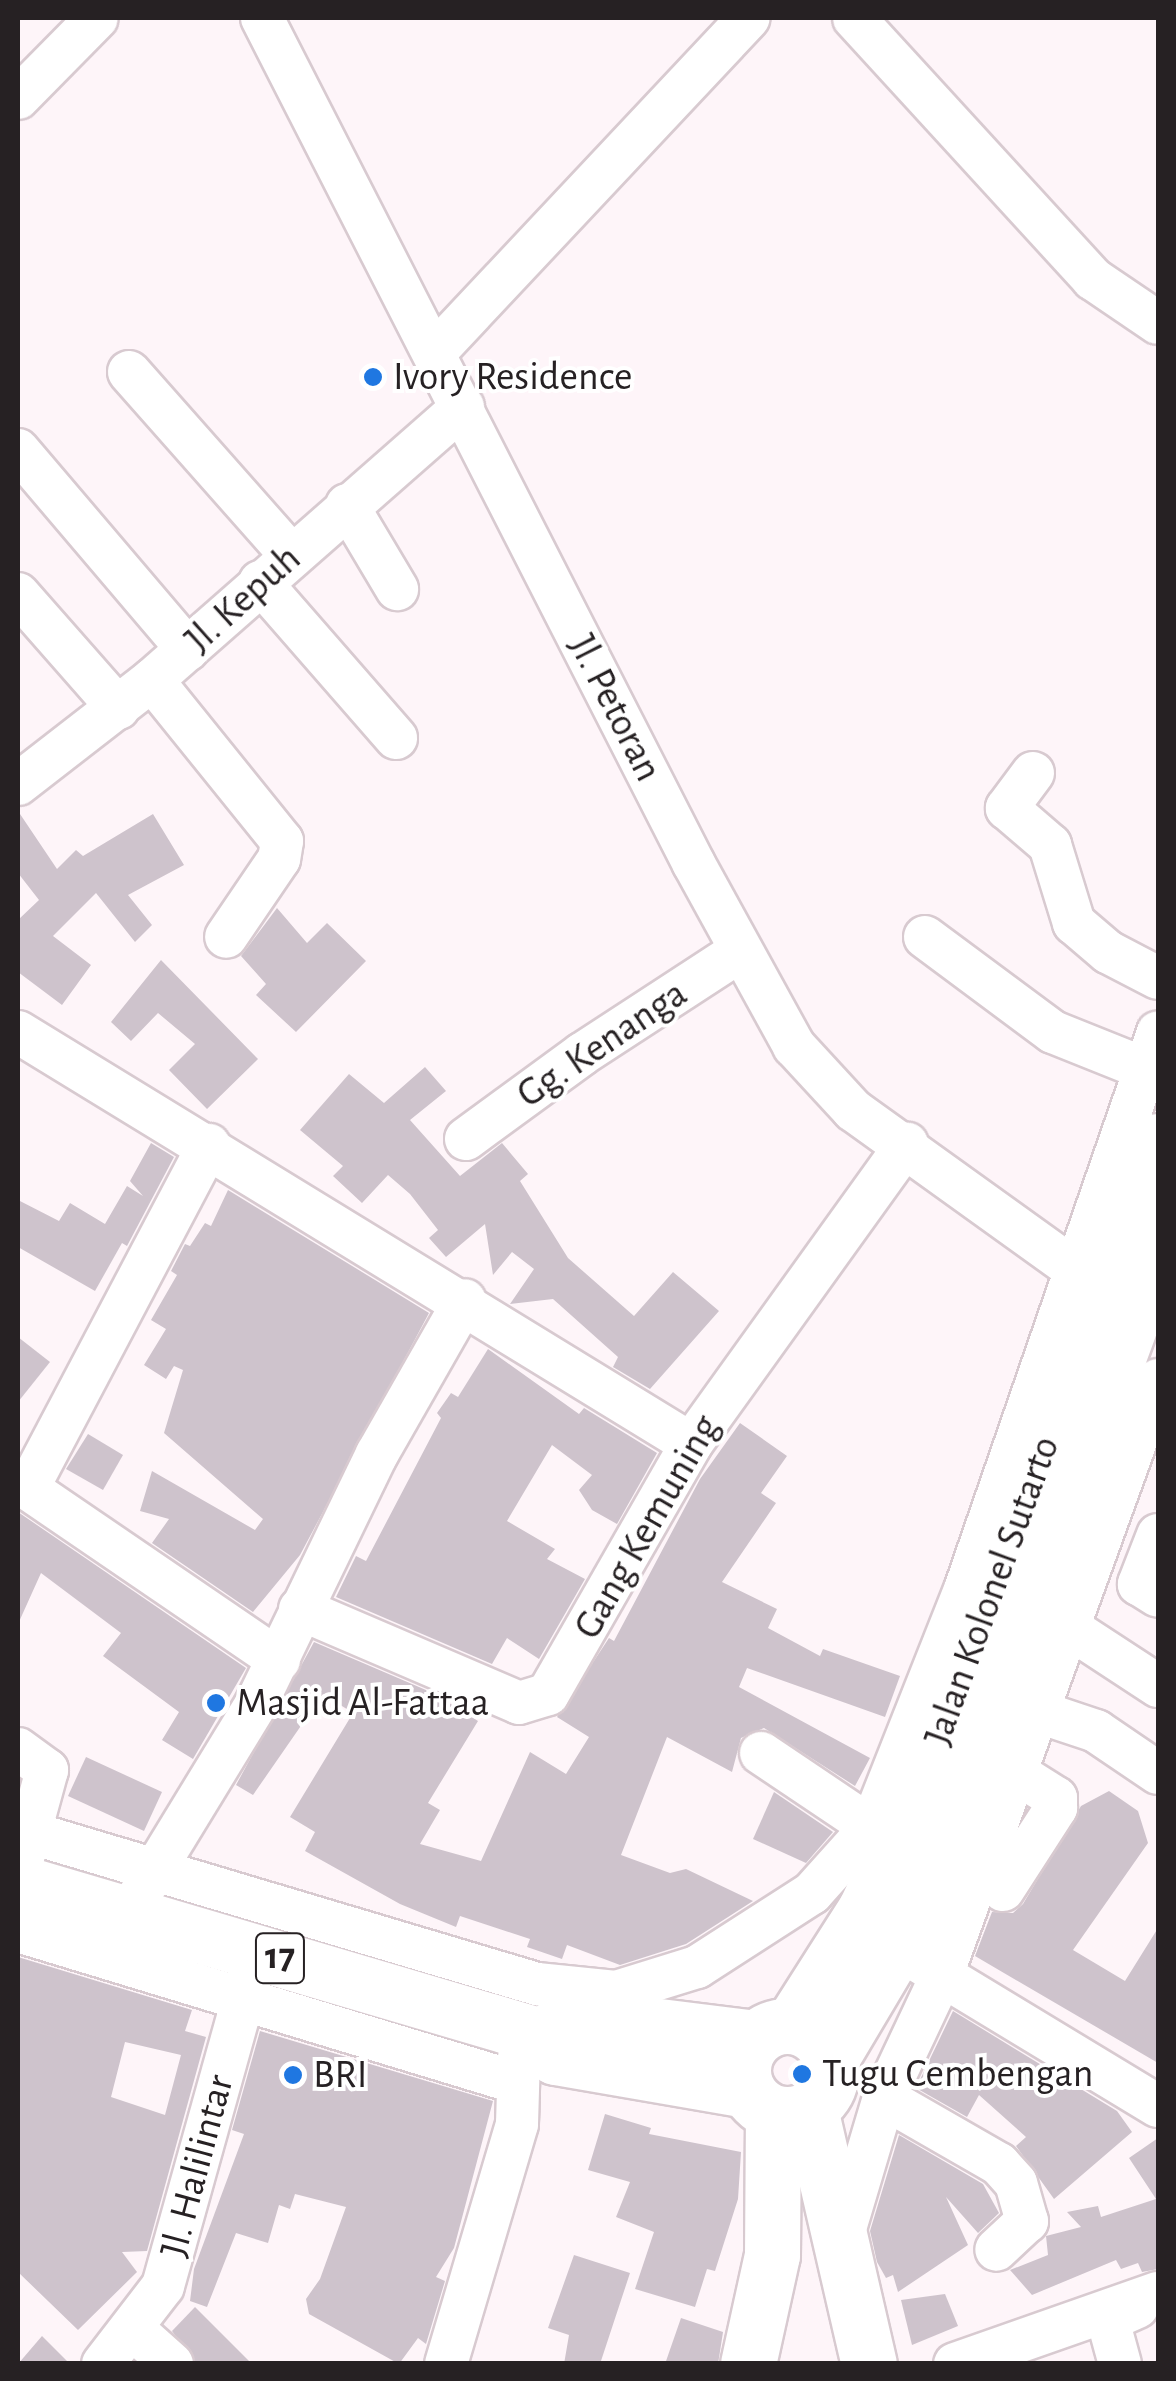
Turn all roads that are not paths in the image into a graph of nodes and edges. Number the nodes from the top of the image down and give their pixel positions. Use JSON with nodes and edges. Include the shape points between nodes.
{"nodes":[{"id":1,"x":97,"y":18,"type":"edge"},
{"id":2,"x":262,"y":18,"type":"edge"},
{"id":3,"x":749,"y":18,"type":"edge"},
{"id":4,"x":854,"y":18,"type":"edge"},
{"id":5,"x":18,"y":98,"type":"edge"},
{"id":6,"x":1158,"y":322,"type":"edge"},
{"id":7,"x":435,"y":352,"type":"junction"},
{"id":8,"x":129,"y":372,"type":"dead end"},
{"id":9,"x":463,"y":407,"type":"junction"},
{"id":10,"x":18,"y":450,"type":"edge"},
{"id":11,"x":348,"y":504,"type":"junction"},
{"id":12,"x":275,"y":569,"type":"junction"},
{"id":13,"x":397,"y":589,"type":"dead end"},
{"id":14,"x":18,"y":594,"type":"edge"},
{"id":15,"x":188,"y":650,"type":"junction"},
{"id":16,"x":152,"y":680,"type":"junction"},
{"id":17,"x":118,"y":708,"type":"junction"},
{"id":18,"x":396,"y":738,"type":"dead end"},
{"id":19,"x":25,"y":768,"type":"edge"},
{"id":20,"x":1033,"y":773,"type":"dead end"},
{"id":21,"x":925,"y":936,"type":"dead end"},
{"id":22,"x":226,"y":938,"type":"dead end"},
{"id":23,"x":740,"y":951,"type":"junction"},
{"id":24,"x":1158,"y":978,"type":"edge"},
{"id":25,"x":18,"y":1032,"type":"edge"},
{"id":26,"x":1154,"y":1058,"type":"edge"},
{"id":27,"x":466,"y":1140,"type":"dead end"},
{"id":28,"x":1158,"y":1141,"type":"edge"},
{"id":29,"x":907,"y":1143,"type":"junction"},
{"id":30,"x":208,"y":1146,"type":"junction"},
{"id":31,"x":1158,"y":1248,"type":"edge"},
{"id":32,"x":1119,"y":1296,"type":"edge"},
{"id":33,"x":465,"y":1300,"type":"junction"},
{"id":34,"x":1157,"y":1389,"type":"edge"},
{"id":35,"x":691,"y":1444,"type":"junction"},
{"id":36,"x":23,"y":1485,"type":"edge"},
{"id":37,"x":1158,"y":1535,"type":"edge"},
{"id":38,"x":1090,"y":1562,"type":"junction"},
{"id":39,"x":1149,"y":1590,"type":"edge"},
{"id":40,"x":1013,"y":1604,"type":"junction"},
{"id":41,"x":300,"y":1609,"type":"junction"},
{"id":42,"x":279,"y":1660,"type":"junction"},
{"id":43,"x":1158,"y":1686,"type":"edge"},
{"id":44,"x":975,"y":1705,"type":"junction"},
{"id":45,"x":18,"y":1749,"type":"edge"},
{"id":46,"x":761,"y":1753,"type":"dead end"},
{"id":47,"x":1013,"y":1771,"type":"junction"},
{"id":48,"x":1158,"y":1774,"type":"edge"},
{"id":49,"x":871,"y":1828,"type":"junction"},
{"id":50,"x":21,"y":1854,"type":"edge"},
{"id":51,"x":1003,"y":1890,"type":"dead end"},
{"id":52,"x":140,"y":1893,"type":"junction"},
{"id":53,"x":18,"y":1930,"type":"edge"},
{"id":54,"x":318,"y":1945,"type":"junction"},
{"id":55,"x":256,"y":1950,"type":"junction"},
{"id":56,"x":920,"y":1962,"type":"junction"},
{"id":57,"x":242,"y":2002,"type":"junction"},
{"id":58,"x":529,"y":2033,"type":"junction"},
{"id":59,"x":777,"y":2067,"type":"junction"},
{"id":60,"x":884,"y":2098,"type":"junction"},
{"id":61,"x":1158,"y":2106,"type":"edge"},
{"id":62,"x":840,"y":2246,"type":"junction"},
{"id":63,"x":996,"y":2250,"type":"dead end"},
{"id":64,"x":1154,"y":2294,"type":"edge"},
{"id":65,"x":134,"y":2330,"type":"junction"},
{"id":66,"x":103,"y":2364,"type":"edge"},
{"id":67,"x":172,"y":2364,"type":"edge"},
{"id":68,"x":446,"y":2364,"type":"edge"},
{"id":69,"x":748,"y":2364,"type":"edge"},
{"id":70,"x":869,"y":2364,"type":"edge"},
{"id":71,"x":955,"y":2364,"type":"edge"},
{"id":72,"x":1120,"y":2364,"type":"edge"}],
"edges":[{"from":1,"to":5,"type":"street"},
{"from":2,"to":7,"type":"street","name":"Jl. Petoran"},
{"from":3,"to":7,"type":"street"},
{"from":4,"to":6,"type":"street","via":[[1093,279]]},
{"from":7,"to":9,"type":"street","name":"Jl. Petoran"},
{"from":8,"to":12,"type":"street"},
{"from":9,"to":11,"type":"street","name":"Jl. Kepuh"},
{"from":9,"to":23,"type":"street","name":"Jl. Petoran"},
{"from":10,"to":15,"type":"street"},
{"from":11,"to":12,"type":"street","name":"Jl. Kepuh"},
{"from":11,"to":13,"type":"street"},
{"from":12,"to":15,"type":"street","name":"Jl. Kepuh"},
{"from":12,"to":18,"type":"street"},
{"from":14,"to":17,"type":"street"},
{"from":15,"to":16,"type":"street","name":"Jl. Kepuh"},
{"from":16,"to":17,"type":"street","name":"Jl. Kepuh"},
{"from":16,"to":22,"type":"street","via":[[282,841],[278,859]]},
{"from":17,"to":19,"type":"street","name":"Jl. Kepuh"},
{"from":20,"to":24,"type":"street","via":[[1007,808],[1050,845],[1074,923],[1108,952]]},
{"from":21,"to":26,"type":"street","via":[[1053,1032]]},
{"from":23,"to":27,"type":"street","name":"Gg. Kenanga"},
{"from":23,"to":29,"type":"street","name":"Jl. Petoran","via":[[794,1046],[852,1110]]},
{"from":25,"to":30,"type":"street"},
{"from":26,"to":32,"type":"street"},
{"from":28,"to":32,"type":"main road","name":"Jalan Kolonel Sutarto"},
{"from":29,"to":32,"type":"street","name":"Jl. Petoran"},
{"from":29,"to":35,"type":"street","name":"Gang Kemuning"},
{"from":30,"to":33,"type":"street"},
{"from":30,"to":36,"type":"street"},
{"from":31,"to":32,"type":"main road","name":"Jalan Kolonel Sutarto"},
{"from":32,"to":40,"type":"main road","name":"Jalan Kolonel Sutarto"},
{"from":33,"to":35,"type":"street"},
{"from":33,"to":41,"type":"street","via":[[377,1454]]},
{"from":34,"to":38,"type":"street"},
{"from":35,"to":41,"type":"street","name":"Gang Kemuning","via":[[542,1699],[519,1704]]},
{"from":36,"to":42,"type":"street"},
{"from":37,"to":39,"type":"street"},
{"from":38,"to":39,"type":"street"},
{"from":38,"to":40,"type":"street"},
{"from":40,"to":43,"type":"street"},
{"from":40,"to":44,"type":"main road","name":"Jalan Kolonel Sutarto"},
{"from":40,"to":44,"type":"street"},
{"from":41,"to":42,"type":"street"},
{"from":42,"to":52,"type":"street"},
{"from":44,"to":47,"type":"street"},
{"from":44,"to":48,"type":"street","via":[[1096,1731]]},
{"from":44,"to":49,"type":"street"},
{"from":44,"to":56,"type":"main road","name":"Jalan Kolonel Sutarto"},
{"from":44,"to":59,"type":"main road","name":"Jalan Kolonel Sutarto"},
{"from":45,"to":50,"type":"street","via":[[47,1770]]},
{"from":46,"to":49,"type":"street"},
{"from":47,"to":51,"type":"street","via":[[1056,1798],[1056,1808]]},
{"from":47,"to":56,"type":"street"},
{"from":49,"to":58,"type":"street","via":[[812,1893],[697,1967],[616,1992]]},
{"from":50,"to":52,"type":"main road","number":"17"},
{"from":52,"to":54,"type":"street"},
{"from":52,"to":55,"type":"main road","number":"17"},
{"from":53,"to":57,"type":"street"},
{"from":54,"to":55,"type":"main road","number":"17"},
{"from":54,"to":58,"type":"main road","number":"17"},
{"from":55,"to":57,"type":"street","name":"Jl. Halilintar"},
{"from":56,"to":59,"type":"main road","name":"Jalan Kolonel Sutarto"},
{"from":56,"to":60,"type":"street"},
{"from":56,"to":61,"type":"street"},
{"from":57,"to":58,"type":"street"},
{"from":57,"to":65,"type":"street","name":"Jl. Halilintar","via":[[173,2257]]},
{"from":58,"to":59,"type":"main road","number":"17","via":[[554,2057]]},
{"from":58,"to":68,"type":"street","via":[[518,2124]]},
{"from":59,"to":62,"type":"main road"},
{"from":59,"to":69,"type":"main road","via":[[772,2255]]},
{"from":60,"to":62,"type":"street"},
{"from":60,"to":63,"type":"street","via":[[999,2164],[1016,2183],[1027,2221]]},
{"from":62,"to":70,"type":"main road"},
{"from":64,"to":71,"type":"street"},
{"from":64,"to":72,"type":"street","via":[[1149,2303],[1108,2320]]},
{"from":65,"to":66,"type":"street","name":"Jl. Halilintar"},
{"from":65,"to":67,"type":"street"}]}
